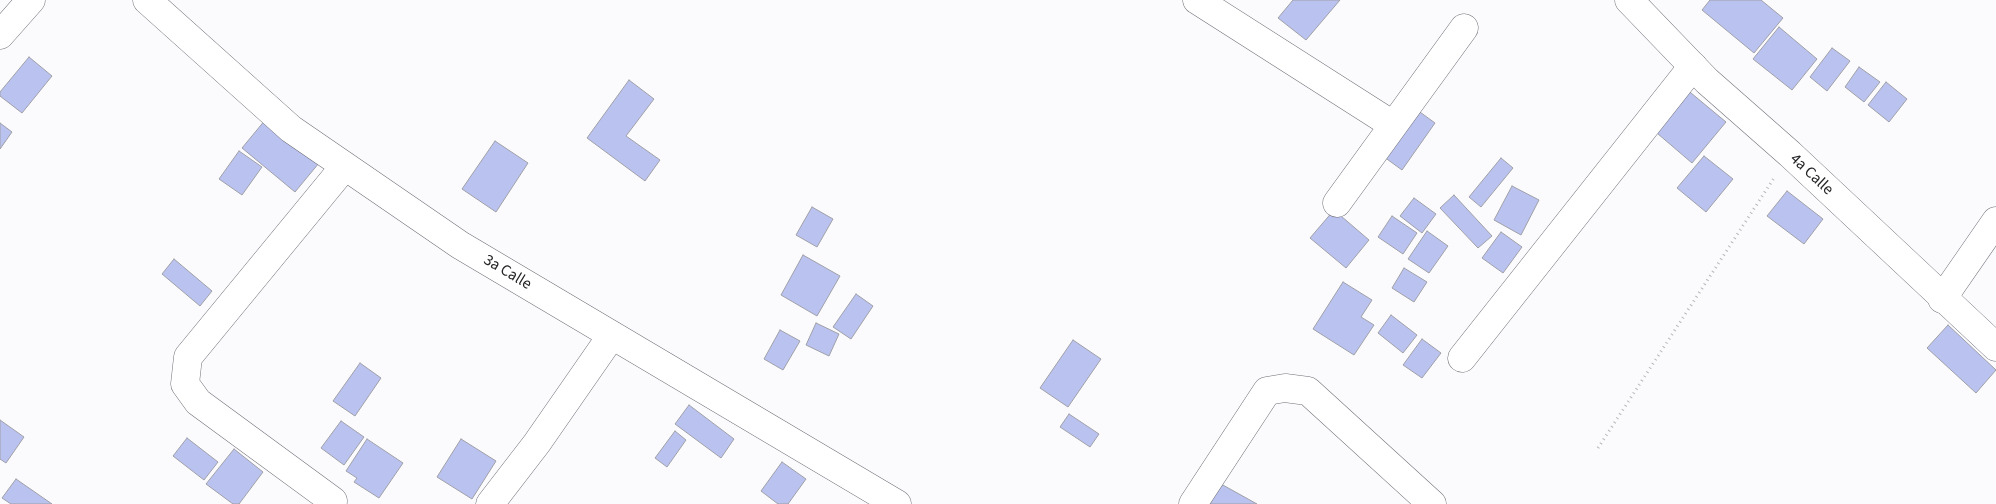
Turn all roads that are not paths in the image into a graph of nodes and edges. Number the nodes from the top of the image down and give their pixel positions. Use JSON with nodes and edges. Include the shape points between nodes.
{"nodes":[{"id":1,"x":31,"y":0,"type":"edge"},
{"id":2,"x":147,"y":0,"type":"edge"},
{"id":3,"x":1197,"y":0,"type":"edge"},
{"id":4,"x":1629,"y":0,"type":"edge"},
{"id":5,"x":1464,"y":28,"type":"dead end"},
{"id":6,"x":0,"y":36,"type":"edge"},
{"id":7,"x":1693,"y":66,"type":"junction"},
{"id":8,"x":1393,"y":125,"type":"junction"},
{"id":9,"x":345,"y":166,"type":"junction"},
{"id":10,"x":1337,"y":203,"type":"dead end"},
{"id":11,"x":1996,"y":221,"type":"edge"},
{"id":12,"x":1942,"y":299,"type":"junction"},
{"id":13,"x":612,"y":335,"type":"junction"},
{"id":14,"x":1996,"y":347,"type":"edge"},
{"id":15,"x":1462,"y":358,"type":"dead end"},
{"id":16,"x":333,"y":501,"type":"dead end"},
{"id":17,"x":490,"y":504,"type":"edge"},
{"id":18,"x":897,"y":504,"type":"edge"},
{"id":19,"x":1193,"y":504,"type":"edge"},
{"id":20,"x":1432,"y":504,"type":"edge"}],
"edges":[{"from":1,"to":6,"type":"street"},
{"from":2,"to":9,"type":"street","name":"3a Calle","via":[[291,129]]},
{"from":3,"to":8,"type":"street"},
{"from":4,"to":7,"type":"street","name":"4a Calle"},
{"from":5,"to":8,"type":"street"},
{"from":7,"to":12,"type":"street","name":"4a Calle"},
{"from":7,"to":15,"type":"street"},
{"from":8,"to":10,"type":"street"},
{"from":9,"to":13,"type":"street","name":"3a Calle","via":[[460,245]]},
{"from":9,"to":16,"type":"street","via":[[188,357],[185,384],[198,402]]},
{"from":11,"to":12,"type":"street"},
{"from":12,"to":14,"type":"street","name":"4a Calle"},
{"from":13,"to":17,"type":"street"},
{"from":13,"to":18,"type":"street","name":"3a Calle"},
{"from":19,"to":20,"type":"street","via":[[1267,390],[1285,388],[1308,391]]}]}
